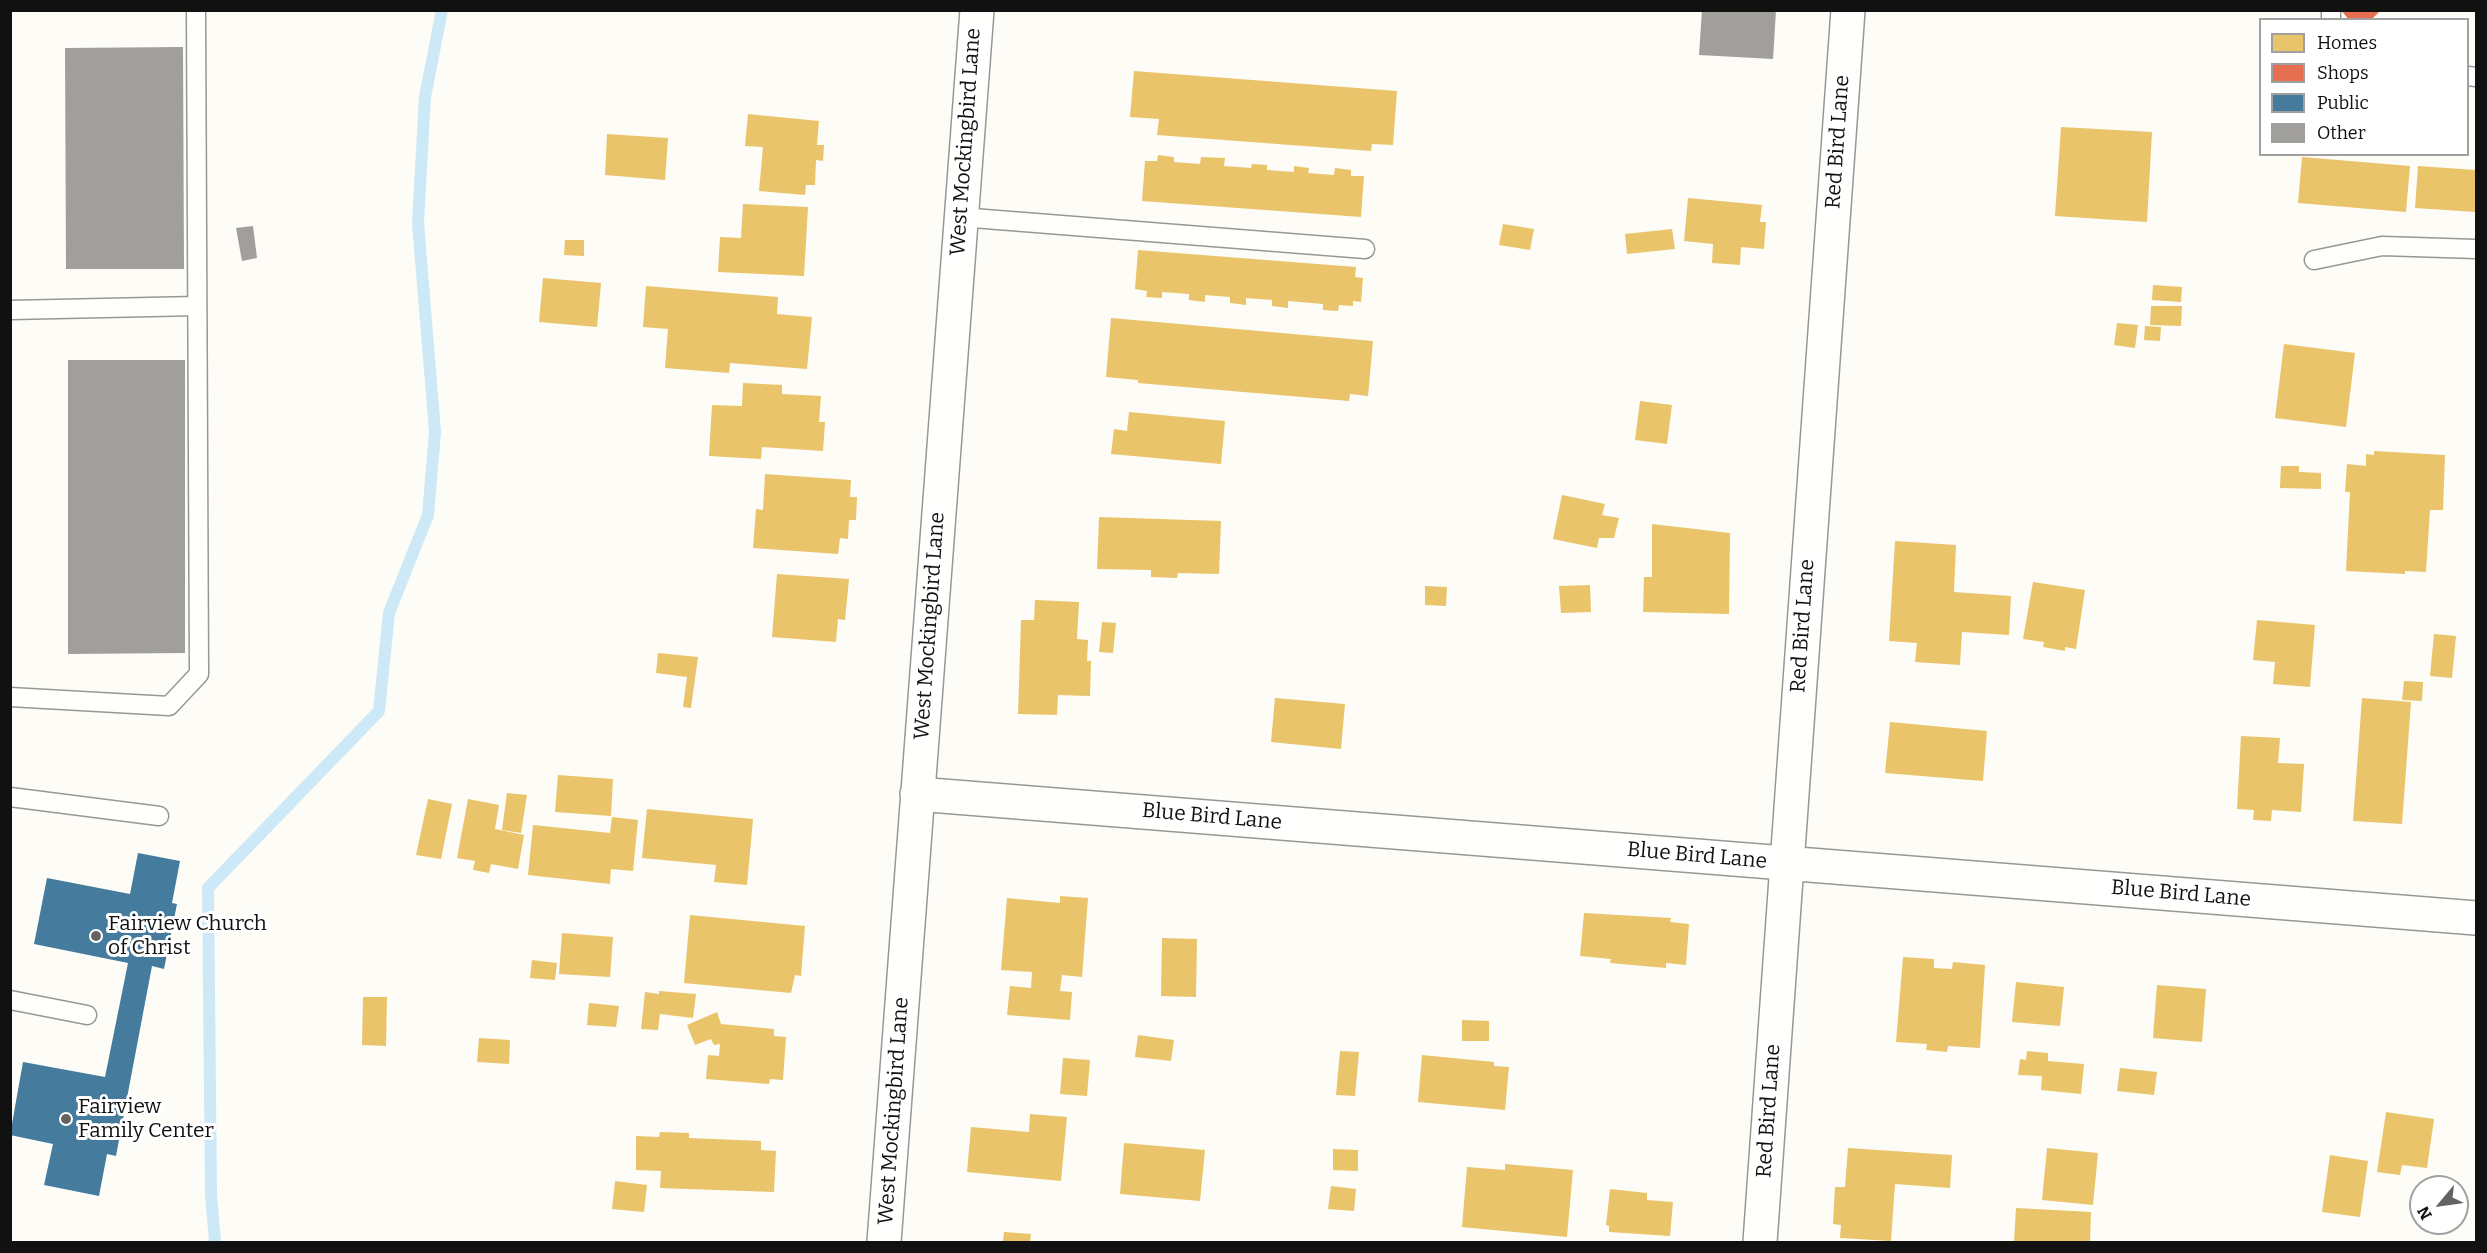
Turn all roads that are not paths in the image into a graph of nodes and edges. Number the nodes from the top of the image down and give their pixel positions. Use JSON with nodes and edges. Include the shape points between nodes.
{"nodes":[{"id":1,"x":196,"y":10,"type":"edge"},
{"id":2,"x":977,"y":10,"type":"edge"},
{"id":3,"x":1848,"y":10,"type":"edge"},
{"id":4,"x":960,"y":217,"type":"junction"},
{"id":5,"x":1365,"y":249,"type":"dead end"},
{"id":6,"x":2476,"y":249,"type":"edge"},
{"id":7,"x":2314,"y":260,"type":"dead end"},
{"id":8,"x":197,"y":306,"type":"junction"},
{"id":9,"x":10,"y":310,"type":"edge"},
{"id":10,"x":10,"y":697,"type":"edge"},
{"id":11,"x":917,"y":794,"type":"junction"},
{"id":12,"x":10,"y":796,"type":"edge"},
{"id":13,"x":159,"y":816,"type":"dead end"},
{"id":14,"x":1786,"y":863,"type":"junction"},
{"id":15,"x":2476,"y":918,"type":"edge"},
{"id":16,"x":10,"y":1000,"type":"edge"},
{"id":17,"x":87,"y":1015,"type":"dead end"},
{"id":18,"x":884,"y":1242,"type":"edge"},
{"id":19,"x":1760,"y":1242,"type":"edge"}],
"edges":[{"from":1,"to":8,"type":"lane"},
{"from":2,"to":4,"type":"street","name":"West Mockingbird Lane"},
{"from":3,"to":14,"type":"street","name":"Red Bird Lane"},
{"from":4,"to":5,"type":"lane"},
{"from":4,"to":11,"type":"street","name":"West Mockingbird Lane"},
{"from":6,"to":7,"type":"lane","via":[[2382,246]]},
{"from":8,"to":9,"type":"lane"},
{"from":8,"to":10,"type":"lane","via":[[199,674],[169,706]]},
{"from":11,"to":14,"type":"street","name":"Blue Bird Lane"},
{"from":11,"to":18,"type":"street","name":"West Mockingbird Lane"},
{"from":12,"to":13,"type":"lane"},
{"from":14,"to":15,"type":"street","name":"Blue Bird Lane"},
{"from":14,"to":19,"type":"street","name":"Red Bird Lane"},
{"from":16,"to":17,"type":"lane"}]}
